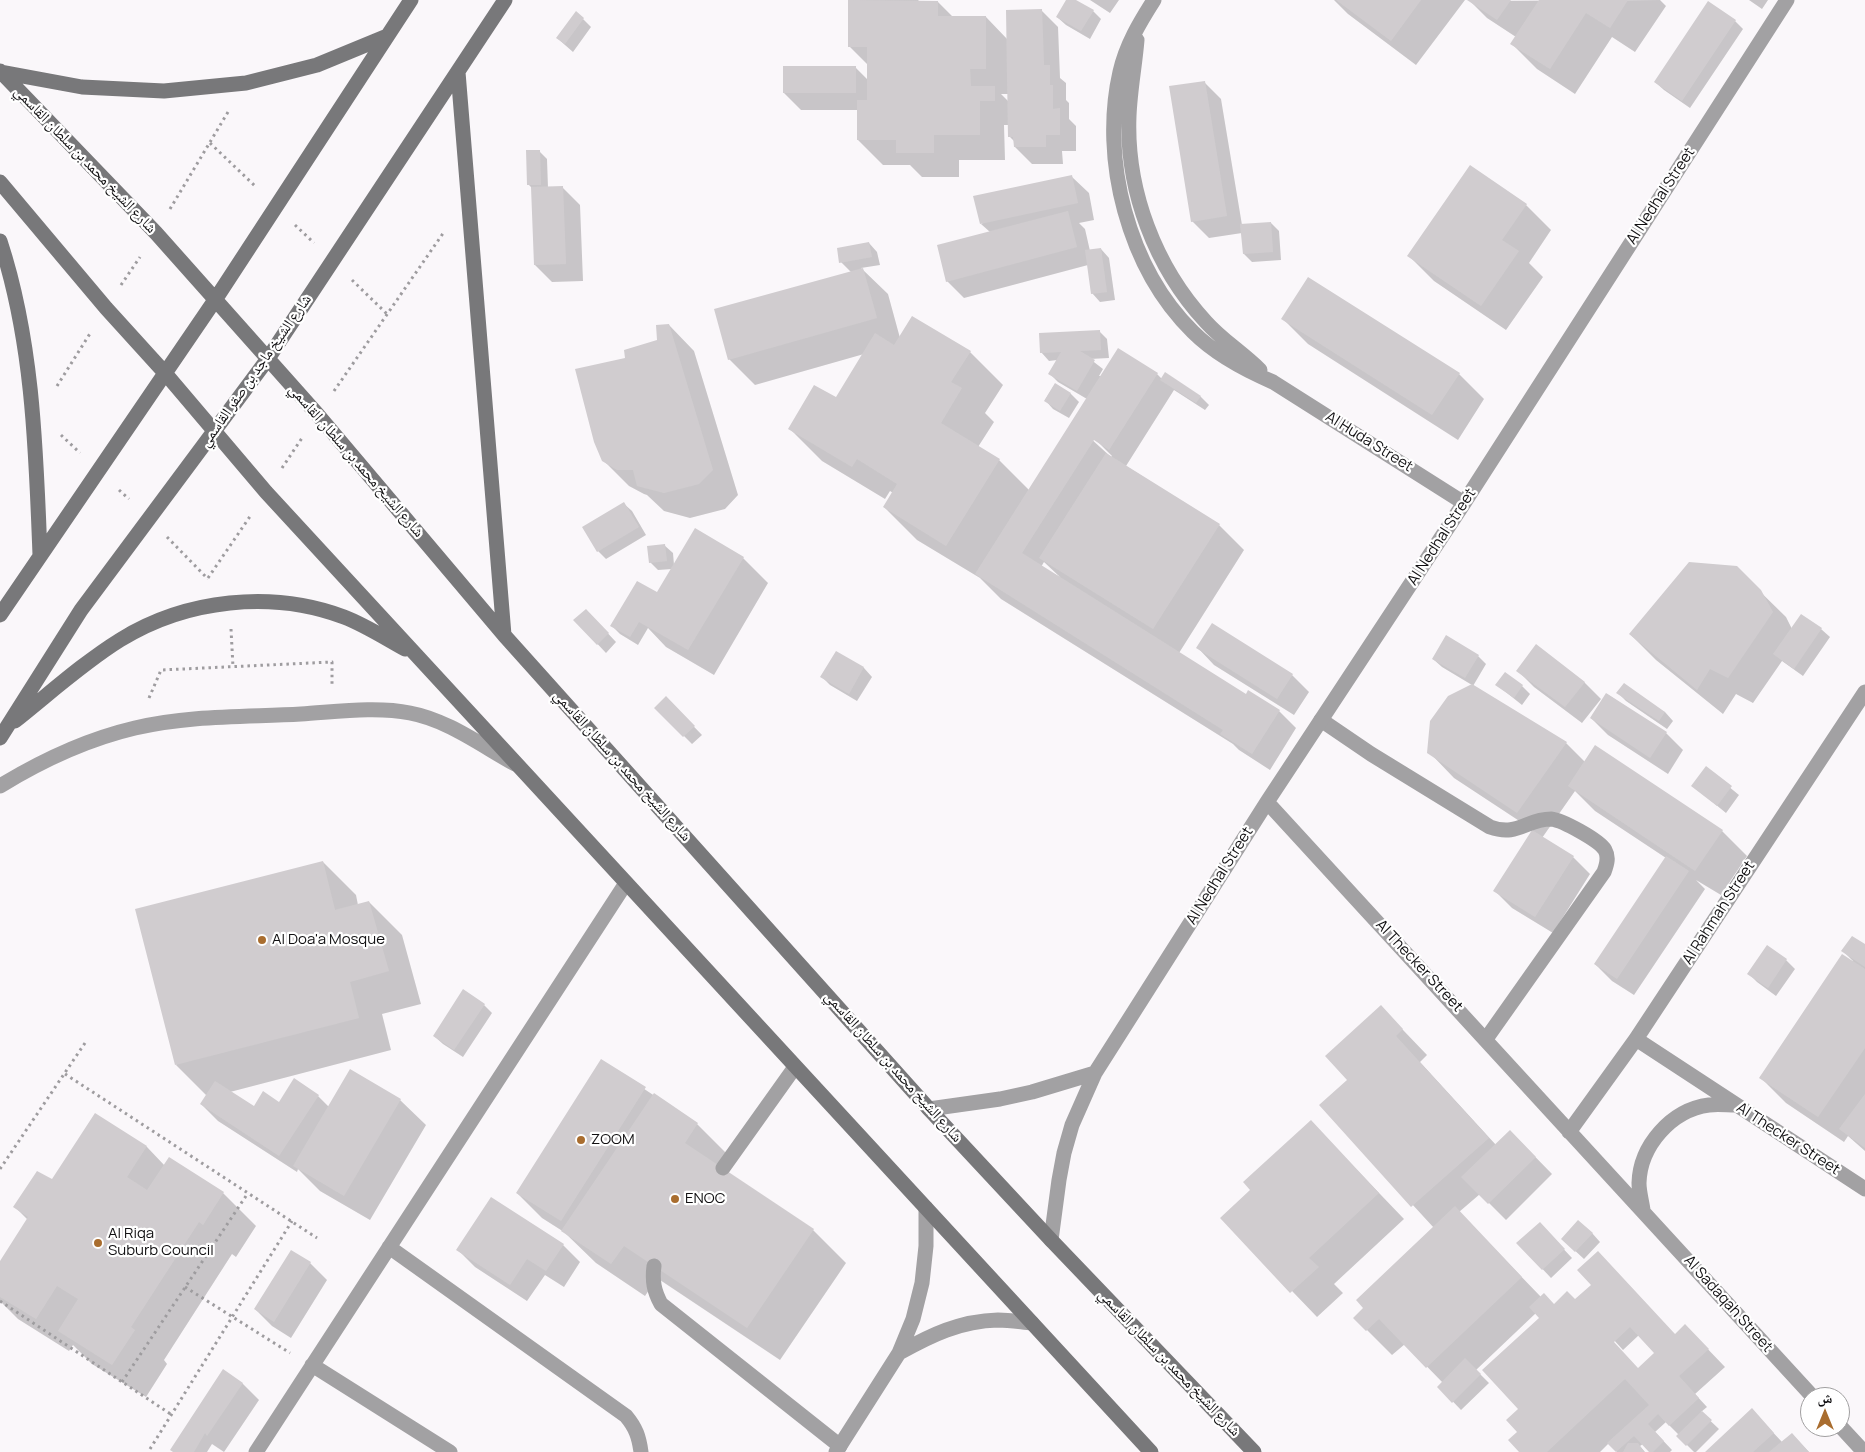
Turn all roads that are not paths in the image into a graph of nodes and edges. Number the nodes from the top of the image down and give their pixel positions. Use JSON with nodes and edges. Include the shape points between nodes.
{"nodes":[{"id":1,"x":410,"y":0,"type":"edge"},
{"id":2,"x":505,"y":0,"type":"edge"},
{"id":3,"x":1154,"y":0,"type":"edge"},
{"id":4,"x":1786,"y":0,"type":"edge"},
{"id":5,"x":386,"y":38,"type":"junction"},
{"id":6,"x":0,"y":71,"type":"edge"},
{"id":7,"x":458,"y":72,"type":"junction"},
{"id":8,"x":0,"y":182,"type":"edge"},
{"id":9,"x":0,"y":241,"type":"edge"},
{"id":10,"x":215,"y":300,"type":"junction"},
{"id":11,"x":267,"y":360,"type":"junction"},
{"id":12,"x":165,"y":373,"type":"junction"},
{"id":13,"x":215,"y":431,"type":"junction"},
{"id":14,"x":1464,"y":503,"type":"junction"},
{"id":15,"x":40,"y":555,"type":"junction"},
{"id":16,"x":0,"y":615,"type":"edge"},
{"id":17,"x":504,"y":635,"type":"junction"},
{"id":18,"x":416,"y":655,"type":"junction"},
{"id":19,"x":1865,"y":692,"type":"edge"},
{"id":20,"x":1321,"y":720,"type":"junction"},
{"id":21,"x":3,"y":733,"type":"edge"},
{"id":22,"x":519,"y":767,"type":"junction"},
{"id":23,"x":0,"y":786,"type":"edge"},
{"id":24,"x":1267,"y":802,"type":"junction"},
{"id":25,"x":626,"y":883,"type":"junction"},
{"id":26,"x":1486,"y":1039,"type":"junction"},
{"id":27,"x":1636,"y":1039,"type":"junction"},
{"id":28,"x":795,"y":1067,"type":"junction"},
{"id":29,"x":1095,"y":1073,"type":"junction"},
{"id":30,"x":1736,"y":1105,"type":"junction"},
{"id":31,"x":930,"y":1109,"type":"junction"},
{"id":32,"x":1569,"y":1132,"type":"junction"},
{"id":33,"x":723,"y":1168,"type":"dead end"},
{"id":34,"x":1865,"y":1189,"type":"edge"},
{"id":35,"x":926,"y":1208,"type":"junction"},
{"id":36,"x":1643,"y":1210,"type":"junction"},
{"id":37,"x":1051,"y":1240,"type":"junction"},
{"id":38,"x":389,"y":1247,"type":"junction"},
{"id":39,"x":654,"y":1266,"type":"dead end"},
{"id":40,"x":1032,"y":1323,"type":"junction"},
{"id":41,"x":900,"y":1353,"type":"junction"},
{"id":42,"x":312,"y":1365,"type":"junction"},
{"id":43,"x":1804,"y":1387,"type":"edge"},
{"id":44,"x":1850,"y":1437,"type":"edge"},
{"id":45,"x":838,"y":1449,"type":"edge"},
{"id":46,"x":256,"y":1452,"type":"edge"},
{"id":47,"x":450,"y":1452,"type":"edge"},
{"id":48,"x":641,"y":1452,"type":"edge"},
{"id":49,"x":1151,"y":1452,"type":"edge"},
{"id":50,"x":1254,"y":1452,"type":"edge"},
{"id":51,"x":1864,"y":1452,"type":"edge"}],
"edges":[{"from":1,"to":5,"type":"main road"},
{"from":2,"to":7,"type":"main road","name":"شارع الشيخ ماجد بن صقر القاسمي"},
{"from":3,"to":14,"type":"street","name":"Al Huda Street","via":[[1138,26],[1120,70],[1114,117],[1119,179],[1131,235],[1161,292],[1193,333],[1230,361],[1273,382]]},
{"from":4,"to":14,"type":"street","name":"Al Nedhal Street"},
{"from":5,"to":6,"type":"main road","via":[[317,65],[255,81],[164,91],[82,87]]},
{"from":5,"to":10,"type":"main road"},
{"from":6,"to":10,"type":"main road","name":"شارع الشيخ محمد بن سلطان القاسمي","via":[[156,233]]},
{"from":7,"to":11,"type":"main road","name":"شارع الشيخ ماجد بن صقر القاسمي"},
{"from":7,"to":17,"type":"main road"},
{"from":8,"to":12,"type":"main road"},
{"from":9,"to":15,"type":"main road","via":[[23,333],[37,471]]},
{"from":10,"to":11,"type":"main road","name":"شارع الشيخ محمد بن سلطان القاسمي"},
{"from":10,"to":12,"type":"main road"},
{"from":11,"to":13,"type":"main road","name":"شارع الشيخ ماجد بن صقر القاسمي"},
{"from":11,"to":17,"type":"main road","name":"شارع الشيخ محمد بن سلطان القاسمي","via":[[318,415]]},
{"from":12,"to":13,"type":"main road"},
{"from":12,"to":15,"type":"main road"},
{"from":13,"to":18,"type":"main road","via":[[266,492]]},
{"from":13,"to":21,"type":"main road","name":"شارع الشيخ ماجد بن صقر القاسمي","via":[[81,610]]},
{"from":14,"to":20,"type":"street","name":"Al Nedhal Street"},
{"from":15,"to":16,"type":"main road"},
{"from":17,"to":31,"type":"main road","name":"شارع الشيخ محمد بن سلطان القاسمي"},
{"from":18,"to":21,"type":"main road","via":[[345,617],[308,607],[269,601],[230,602],[192,609],[121,639]]},
{"from":18,"to":22,"type":"main road"},
{"from":19,"to":27,"type":"street","name":"Al Rahmah Street"},
{"from":20,"to":24,"type":"street","name":"Al Nedhal Street"},
{"from":20,"to":26,"type":"street","via":[[1490,827],[1507,831],[1541,820],[1555,820],[1599,842],[1604,849],[1607,856],[1604,872]]},
{"from":22,"to":23,"type":"street","via":[[440,722],[410,713],[369,710],[203,719],[135,728],[72,749]]},
{"from":22,"to":25,"type":"main road"},
{"from":24,"to":26,"type":"street","name":"Al Thecker Street"},
{"from":24,"to":29,"type":"street","name":"Al Nedhal Street"},
{"from":25,"to":28,"type":"main road"},
{"from":25,"to":38,"type":"street"},
{"from":26,"to":32,"type":"street","name":"Al Thecker Street"},
{"from":27,"to":30,"type":"street","name":"Al Thecker Street"},
{"from":27,"to":32,"type":"street","name":"Al Rahmah Street"},
{"from":28,"to":33,"type":"street"},
{"from":28,"to":35,"type":"main road"},
{"from":29,"to":31,"type":"street","via":[[1000,1099]]},
{"from":29,"to":37,"type":"street","name":"Al Nedhal Street","via":[[1072,1125],[1064,1153]]},
{"from":30,"to":34,"type":"street","name":"Al Thecker Street"},
{"from":30,"to":36,"type":"street","via":[[1708,1105],[1682,1114],[1659,1132],[1645,1155],[1639,1183]]},
{"from":31,"to":37,"type":"main road","name":"شارع الشيخ محمد بن سلطان القاسمي"},
{"from":32,"to":36,"type":"street","name":"Al Sadaqah Street"},
{"from":35,"to":40,"type":"main road"},
{"from":35,"to":41,"type":"street","via":[[922,1283]]},
{"from":36,"to":43,"type":"street","name":"Al Sadaqah Street"},
{"from":37,"to":50,"type":"main road","name":"شارع الشيخ محمد بن سلطان القاسمي"},
{"from":38,"to":42,"type":"street"},
{"from":38,"to":48,"type":"street","via":[[626,1416],[635,1427]]},
{"from":39,"to":45,"type":"street","via":[[652,1280],[661,1304]]},
{"from":40,"to":41,"type":"street","via":[[998,1320],[963,1324],[930,1335]]},
{"from":40,"to":49,"type":"main road"},
{"from":41,"to":45,"type":"street"},
{"from":42,"to":46,"type":"street"},
{"from":42,"to":47,"type":"street"},
{"from":44,"to":51,"type":"street"}]}
